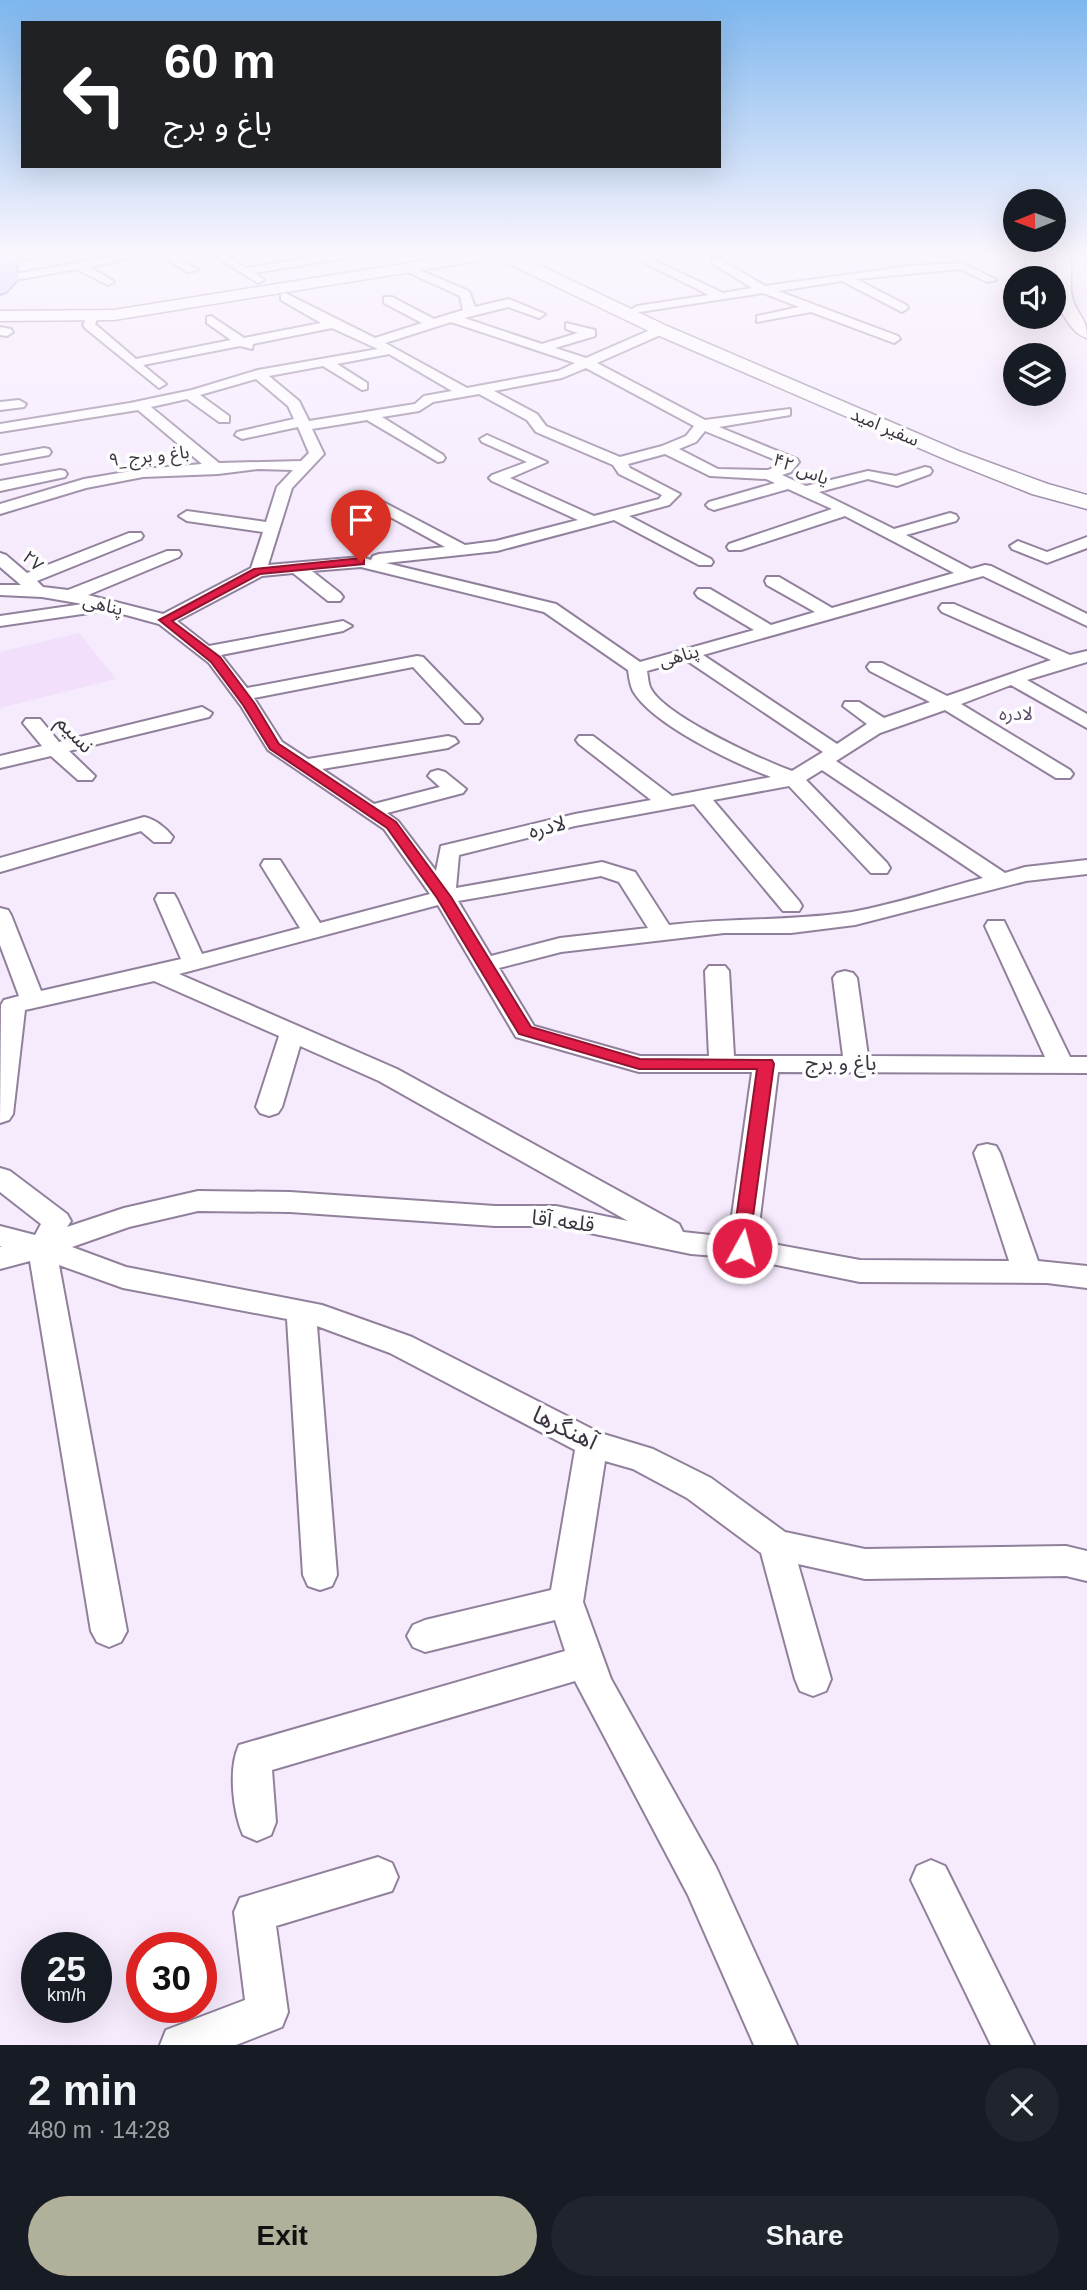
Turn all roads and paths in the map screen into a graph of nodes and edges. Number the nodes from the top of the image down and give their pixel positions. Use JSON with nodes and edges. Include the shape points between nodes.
{"nodes":[{"id":1,"x":115,"y":347,"type":"edge"},
{"id":2,"x":214,"y":347,"type":"edge"},
{"id":3,"x":250,"y":347,"type":"edge"},
{"id":4,"x":386,"y":347,"type":"edge"},
{"id":5,"x":622,"y":347,"type":"edge"},
{"id":6,"x":702,"y":347,"type":"edge"},
{"id":7,"x":722,"y":347,"type":"edge"},
{"id":8,"x":542,"y":348,"type":"edge"},
{"id":9,"x":391,"y":350,"type":"junction"},
{"id":10,"x":324,"y":362,"type":"junction"},
{"id":11,"x":133,"y":363,"type":"junction"},
{"id":12,"x":272,"y":363,"type":"dead end"},
{"id":13,"x":587,"y":363,"type":"junction"},
{"id":14,"x":258,"y":374,"type":"junction"},
{"id":15,"x":159,"y":384,"type":"dead end"},
{"id":16,"x":362,"y":386,"type":"dead end"},
{"id":17,"x":481,"y":389,"type":"junction"},
{"id":18,"x":464,"y":392,"type":"junction"},
{"id":19,"x":191,"y":395,"type":"junction"},
{"id":20,"x":19,"y":404,"type":"dead end"},
{"id":21,"x":0,"y":406,"type":"edge"},
{"id":22,"x":142,"y":406,"type":"junction"},
{"id":23,"x":785,"y":412,"type":"dead end"},
{"id":24,"x":369,"y":415,"type":"junction"},
{"id":25,"x":224,"y":419,"type":"dead end"},
{"id":26,"x":303,"y":424,"type":"junction"},
{"id":27,"x":703,"y":425,"type":"junction"},
{"id":28,"x":0,"y":428,"type":"edge"},
{"id":29,"x":242,"y":435,"type":"dead end"},
{"id":30,"x":487,"y":439,"type":"dead end"},
{"id":31,"x":667,"y":449,"type":"junction"},
{"id":32,"x":44,"y":452,"type":"dead end"},
{"id":33,"x":438,"y":458,"type":"dead end"},
{"id":34,"x":0,"y":460,"type":"edge"},
{"id":35,"x":619,"y":463,"type":"junction"},
{"id":36,"x":306,"y":466,"type":"junction"},
{"id":37,"x":219,"y":470,"type":"junction"},
{"id":38,"x":925,"y":471,"type":"dead end"},
{"id":39,"x":60,"y":474,"type":"dead end"},
{"id":40,"x":769,"y":475,"type":"junction"},
{"id":41,"x":789,"y":484,"type":"junction"},
{"id":42,"x":0,"y":486,"type":"edge"},
{"id":43,"x":804,"y":491,"type":"junction"},
{"id":44,"x":368,"y":499,"type":"dead end"},
{"id":45,"x":1087,"y":501,"type":"edge"},
{"id":46,"x":714,"y":505,"type":"dead end"},
{"id":47,"x":0,"y":509,"type":"edge"},
{"id":48,"x":846,"y":510,"type":"junction"},
{"id":49,"x":616,"y":515,"type":"junction"},
{"id":50,"x":187,"y":516,"type":"dead end"},
{"id":51,"x":950,"y":518,"type":"dead end"},
{"id":52,"x":593,"y":521,"type":"junction"},
{"id":53,"x":271,"y":528,"type":"junction"},
{"id":54,"x":892,"y":534,"type":"junction"},
{"id":55,"x":135,"y":536,"type":"dead end"},
{"id":56,"x":1087,"y":542,"type":"edge"},
{"id":57,"x":735,"y":547,"type":"dead end"},
{"id":58,"x":1018,"y":547,"type":"dead end"},
{"id":59,"x":463,"y":550,"type":"junction"},
{"id":60,"x":173,"y":554,"type":"dead end"},
{"id":61,"x":0,"y":558,"type":"edge"},
{"id":62,"x":1047,"y":558,"type":"junction"},
{"id":63,"x":361,"y":562,"type":"junction"},
{"id":64,"x":705,"y":562,"type":"dead end"},
{"id":65,"x":296,"y":568,"type":"junction"},
{"id":66,"x":1071,"y":569,"type":"dead end"},
{"id":67,"x":258,"y":571,"type":"junction"},
{"id":68,"x":970,"y":575,"type":"junction"},
{"id":69,"x":25,"y":580,"type":"junction"},
{"id":70,"x":773,"y":582,"type":"dead end"},
{"id":71,"x":0,"y":590,"type":"edge"},
{"id":72,"x":40,"y":593,"type":"junction"},
{"id":73,"x":704,"y":593,"type":"dead end"},
{"id":74,"x":66,"y":597,"type":"junction"},
{"id":75,"x":334,"y":597,"type":"dead end"},
{"id":76,"x":110,"y":605,"type":"junction"},
{"id":77,"x":948,"y":608,"type":"dead end"},
{"id":78,"x":830,"y":614,"type":"junction"},
{"id":79,"x":164,"y":620,"type":"junction"},
{"id":80,"x":0,"y":621,"type":"edge"},
{"id":81,"x":1087,"y":621,"type":"edge"},
{"id":82,"x":343,"y":626,"type":"dead end"},
{"id":83,"x":769,"y":631,"type":"junction"},
{"id":84,"x":206,"y":652,"type":"junction"},
{"id":85,"x":688,"y":653,"type":"junction"},
{"id":86,"x":1078,"y":659,"type":"edge"},
{"id":87,"x":876,"y":667,"type":"dead end"},
{"id":88,"x":637,"y":668,"type":"junction"},
{"id":89,"x":1013,"y":679,"type":"junction"},
{"id":90,"x":242,"y":695,"type":"junction"},
{"id":91,"x":947,"y":703,"type":"junction"},
{"id":92,"x":852,"y":706,"type":"dead end"},
{"id":93,"x":202,"y":713,"type":"dead end"},
{"id":94,"x":472,"y":719,"type":"dead end"},
{"id":95,"x":1087,"y":722,"type":"edge"},
{"id":96,"x":33,"y":723,"type":"dead end"},
{"id":97,"x":883,"y":726,"type":"junction"},
{"id":98,"x":586,"y":740,"type":"dead end"},
{"id":99,"x":448,"y":742,"type":"dead end"},
{"id":100,"x":55,"y":749,"type":"junction"},
{"id":101,"x":829,"y":757,"type":"junction"},
{"id":102,"x":0,"y":762,"type":"edge"},
{"id":103,"x":305,"y":766,"type":"junction"},
{"id":104,"x":1063,"y":774,"type":"dead end"},
{"id":105,"x":85,"y":776,"type":"dead end"},
{"id":106,"x":438,"y":776,"type":"dead end"},
{"id":107,"x":794,"y":779,"type":"junction"},
{"id":108,"x":699,"y":797,"type":"junction"},
{"id":109,"x":668,"y":803,"type":"junction"},
{"id":110,"x":371,"y":811,"type":"junction"},
{"id":111,"x":162,"y":837,"type":"dead end"},
{"id":112,"x":0,"y":865,"type":"edge"},
{"id":113,"x":272,"y":865,"type":"dead end"},
{"id":114,"x":1087,"y":867,"type":"edge"},
{"id":115,"x":879,"y":868,"type":"dead end"},
{"id":116,"x":1001,"y":880,"type":"junction"},
{"id":117,"x":443,"y":897,"type":"junction"},
{"id":118,"x":166,"y":899,"type":"dead end"},
{"id":119,"x":790,"y":906,"type":"dead end"},
{"id":120,"x":0,"y":915,"type":"edge"},
{"id":121,"x":996,"y":926,"type":"dead end"},
{"id":122,"x":314,"y":932,"type":"junction"},
{"id":123,"x":662,"y":932,"type":"junction"},
{"id":124,"x":8,"y":956,"type":"edge"},
{"id":125,"x":194,"y":963,"type":"junction"},
{"id":126,"x":483,"y":965,"type":"junction"},
{"id":127,"x":717,"y":971,"type":"dead end"},
{"id":128,"x":156,"y":973,"type":"junction"},
{"id":129,"x":845,"y":978,"type":"dead end"},
{"id":130,"x":33,"y":1001,"type":"junction"},
{"id":131,"x":292,"y":1033,"type":"junction"},
{"id":132,"x":856,"y":1063,"type":"junction"},
{"id":133,"x":722,"y":1064,"type":"junction"},
{"id":134,"x":766,"y":1064,"type":"junction"},
{"id":135,"x":1061,"y":1064,"type":"junction"},
{"id":136,"x":1087,"y":1065,"type":"edge"},
{"id":137,"x":269,"y":1107,"type":"dead end"},
{"id":138,"x":0,"y":1114,"type":"edge"},
{"id":139,"x":987,"y":1153,"type":"dead end"},
{"id":140,"x":0,"y":1178,"type":"edge"},
{"id":141,"x":0,"y":1236,"type":"edge"},
{"id":142,"x":691,"y":1244,"type":"junction"},
{"id":143,"x":42,"y":1247,"type":"junction"},
{"id":144,"x":742,"y":1248,"type":"junction"},
{"id":145,"x":0,"y":1258,"type":"edge"},
{"id":146,"x":1027,"y":1272,"type":"junction"},
{"id":147,"x":1087,"y":1277,"type":"edge"},
{"id":148,"x":301,"y":1311,"type":"junction"},
{"id":149,"x":592,"y":1444,"type":"junction"},
{"id":150,"x":776,"y":1545,"type":"junction"},
{"id":151,"x":1087,"y":1566,"type":"edge"},
{"id":152,"x":320,"y":1575,"type":"dead end"},
{"id":153,"x":566,"y":1602,"type":"junction"},
{"id":154,"x":109,"y":1631,"type":"dead end"},
{"id":155,"x":425,"y":1636,"type":"dead end"},
{"id":156,"x":586,"y":1661,"type":"junction"},
{"id":157,"x":813,"y":1679,"type":"dead end"},
{"id":158,"x":257,"y":1822,"type":"dead end"},
{"id":159,"x":378,"y":1877,"type":"dead end"},
{"id":160,"x":931,"y":1880,"type":"dead end"},
{"id":161,"x":181,"y":2045,"type":"edge"},
{"id":162,"x":776,"y":2045,"type":"edge"},
{"id":163,"x":1013,"y":2045,"type":"edge"}],
"edges":[{"from":1,"to":11,"type":"street"},
{"from":2,"to":11,"type":"street"},
{"from":3,"to":12,"type":"street"},
{"from":4,"to":9,"type":"street"},
{"from":5,"to":13,"type":"street"},
{"from":6,"to":45,"type":"street","name":"سفیر امید","via":[[954,456],[1040,489]]},
{"from":7,"to":45,"type":"street","name":"سفیر امید","via":[[922,436]]},
{"from":8,"to":13,"type":"street"},
{"from":9,"to":10,"type":"street"},
{"from":9,"to":18,"type":"street"},
{"from":10,"to":14,"type":"street"},
{"from":10,"to":16,"type":"street"},
{"from":11,"to":15,"type":"street"},
{"from":13,"to":17,"type":"street","via":[[562,374]]},
{"from":13,"to":27,"type":"street"},
{"from":14,"to":19,"type":"street"},
{"from":14,"to":26,"type":"street","via":[[294,404]]},
{"from":17,"to":18,"type":"street"},
{"from":17,"to":35,"type":"street","via":[[532,417],[541,429]]},
{"from":18,"to":24,"type":"street","via":[[429,398],[419,407]]},
{"from":19,"to":22,"type":"street"},
{"from":19,"to":25,"type":"street"},
{"from":20,"to":21,"type":"street"},
{"from":22,"to":28,"type":"street"},
{"from":22,"to":37,"type":"street"},
{"from":23,"to":27,"type":"street"},
{"from":24,"to":26,"type":"street"},
{"from":24,"to":33,"type":"street"},
{"from":26,"to":29,"type":"street"},
{"from":26,"to":36,"type":"street","via":[[317,454]]},
{"from":27,"to":31,"type":"street","via":[[691,439]]},
{"from":27,"to":40,"type":"street","via":[[792,462]]},
{"from":30,"to":52,"type":"street","via":[[540,462],[497,478]]},
{"from":31,"to":35,"type":"street"},
{"from":31,"to":40,"type":"street","name":"یاس ۴۲","via":[[715,473]]},
{"from":32,"to":34,"type":"street"},
{"from":35,"to":49,"type":"street","name":"پناهی","via":[[624,471],[672,494],[664,502]]},
{"from":36,"to":37,"type":"street","name":"۹_باغ و برج"},
{"from":36,"to":53,"type":"street","via":[[285,487]]},
{"from":37,"to":47,"type":"street","name":"۹_باغ و برج","via":[[143,473]]},
{"from":38,"to":43,"type":"street","via":[[897,481],[868,475]]},
{"from":39,"to":42,"type":"street"},
{"from":40,"to":41,"type":"street","name":"یاس ۴۲"},
{"from":41,"to":43,"type":"street","name":"یاس ۴۲"},
{"from":41,"to":46,"type":"street"},
{"from":43,"to":48,"type":"street","name":"یاس ۴۲"},
{"from":44,"to":59,"type":"street"},
{"from":48,"to":54,"type":"street","name":"یاس ۴۲"},
{"from":48,"to":57,"type":"street"},
{"from":49,"to":52,"type":"street","name":"پناهی"},
{"from":49,"to":64,"type":"street"},
{"from":50,"to":53,"type":"street"},
{"from":51,"to":54,"type":"street"},
{"from":52,"to":59,"type":"street","name":"پناهی"},
{"from":53,"to":67,"type":"street"},
{"from":54,"to":68,"type":"street","name":"یاس ۴۲"},
{"from":55,"to":69,"type":"street"},
{"from":56,"to":62,"type":"street"},
{"from":58,"to":62,"type":"street"},
{"from":59,"to":63,"type":"street","name":"پناهی"},
{"from":60,"to":74,"type":"street"},
{"from":61,"to":69,"type":"street","name":"۲۷"},
{"from":62,"to":66,"type":"street"},
{"from":63,"to":65,"type":"street","name":"پناهی"},
{"from":63,"to":88,"type":"street","name":"پناهی","via":[[550,608]]},
{"from":65,"to":67,"type":"street","name":"پناهی"},
{"from":65,"to":75,"type":"street"},
{"from":67,"to":79,"type":"street","name":"پناهی"},
{"from":68,"to":78,"type":"street","name":"پناهی"},
{"from":68,"to":81,"type":"street","name":"یاس ۴۲","via":[[985,570]]},
{"from":69,"to":72,"type":"street","name":"۲۷"},
{"from":70,"to":78,"type":"street"},
{"from":71,"to":72,"type":"street","name":"پناهی"},
{"from":72,"to":74,"type":"street","name":"پناهی"},
{"from":73,"to":83,"type":"street"},
{"from":74,"to":76,"type":"street","name":"پناهی"},
{"from":76,"to":79,"type":"street","name":"پناهی"},
{"from":76,"to":80,"type":"street"},
{"from":77,"to":86,"type":"street"},
{"from":78,"to":83,"type":"street","name":"پناهی"},
{"from":79,"to":84,"type":"street","name":"باغ و برج"},
{"from":82,"to":84,"type":"street"},
{"from":83,"to":85,"type":"street","name":"پناهی"},
{"from":84,"to":90,"type":"street","name":"باغ و برج"},
{"from":85,"to":88,"type":"street","name":"پناهی"},
{"from":85,"to":101,"type":"street"},
{"from":86,"to":89,"type":"street","name":"لادره"},
{"from":87,"to":91,"type":"street"},
{"from":88,"to":107,"type":"street","via":[[641,690],[657,709],[746,761]]},
{"from":89,"to":91,"type":"street","name":"لادره"},
{"from":89,"to":95,"type":"street"},
{"from":90,"to":94,"type":"street","via":[[417,661]]},
{"from":90,"to":103,"type":"street","name":"باغ و برج","via":[[275,746]]},
{"from":91,"to":97,"type":"street","name":"لادره"},
{"from":91,"to":104,"type":"street"},
{"from":92,"to":97,"type":"street"},
{"from":93,"to":100,"type":"street"},
{"from":96,"to":100,"type":"street","name":"نسیم"},
{"from":97,"to":101,"type":"street","name":"لادره"},
{"from":98,"to":109,"type":"street"},
{"from":99,"to":103,"type":"street"},
{"from":100,"to":102,"type":"street"},
{"from":100,"to":105,"type":"street","name":"نسیم"},
{"from":101,"to":107,"type":"street","name":"لادره"},
{"from":101,"to":116,"type":"street"},
{"from":103,"to":110,"type":"street","name":"باغ و برج"},
{"from":106,"to":110,"type":"street","via":[[456,789]]},
{"from":107,"to":108,"type":"street","name":"لادره"},
{"from":107,"to":115,"type":"street"},
{"from":108,"to":109,"type":"street","name":"لادره"},
{"from":108,"to":119,"type":"street"},
{"from":109,"to":117,"type":"street","name":"لادره","via":[[449,851]]},
{"from":110,"to":117,"type":"street","name":"باغ و برج","via":[[391,825]]},
{"from":111,"to":112,"type":"street","via":[[144,823]]},
{"from":113,"to":122,"type":"street"},
{"from":114,"to":116,"type":"street"},
{"from":116,"to":123,"type":"street","via":[[855,918]]},
{"from":117,"to":122,"type":"street"},
{"from":117,"to":123,"type":"street","via":[[602,869],[627,877]]},
{"from":117,"to":126,"type":"street","name":"باغ و برج"},
{"from":118,"to":125,"type":"street"},
{"from":120,"to":124,"type":"street"},
{"from":121,"to":135,"type":"street"},
{"from":122,"to":125,"type":"street"},
{"from":123,"to":126,"type":"street","via":[[560,945]]},
{"from":124,"to":130,"type":"street"},
{"from":125,"to":128,"type":"street"},
{"from":126,"to":133,"type":"street","name":"باغ و برج","via":[[525,1031],[639,1064]]},
{"from":127,"to":133,"type":"street"},
{"from":128,"to":130,"type":"street"},
{"from":128,"to":131,"type":"street"},
{"from":129,"to":132,"type":"street"},
{"from":130,"to":138,"type":"street","via":[[13,1005]]},
{"from":131,"to":137,"type":"street"},
{"from":131,"to":142,"type":"street","via":[[388,1075]]},
{"from":132,"to":134,"type":"street","name":"باغ و برج"},
{"from":132,"to":135,"type":"street","name":"باغ و برج"},
{"from":133,"to":134,"type":"street","name":"باغ و برج"},
{"from":134,"to":144,"type":"street"},
{"from":135,"to":136,"type":"street","name":"باغ و برج"},
{"from":139,"to":146,"type":"street"},
{"from":140,"to":143,"type":"street","via":[[57,1221]]},
{"from":141,"to":143,"type":"street","name":"آهنگرها"},
{"from":142,"to":143,"type":"street","name":"قلعه آقا","via":[[556,1216],[198,1201],[124,1217]]},
{"from":142,"to":144,"type":"street","name":"قلعه آقا"},
{"from":143,"to":145,"type":"street","name":"قلعه آقا"},
{"from":143,"to":148,"type":"street","name":"آهنگرها","via":[[123,1277]]},
{"from":143,"to":154,"type":"street"},
{"from":144,"to":146,"type":"street","name":"قلعه آقا","via":[[860,1271]]},
{"from":146,"to":147,"type":"street","name":"قلعه آقا"},
{"from":148,"to":149,"type":"street","name":"آهنگرها","via":[[401,1345]]},
{"from":148,"to":152,"type":"street"},
{"from":149,"to":150,"type":"street","name":"آهنگرها","via":[[642,1458],[699,1488]]},
{"from":149,"to":153,"type":"street"},
{"from":150,"to":151,"type":"street","name":"آهنگرها","via":[[865,1564],[1066,1561]]},
{"from":150,"to":157,"type":"street"},
{"from":153,"to":155,"type":"street"},
{"from":153,"to":156,"type":"street"},
{"from":156,"to":158,"type":"street","via":[[252,1758]]},
{"from":156,"to":162,"type":"street","via":[[595,1686],[702,1881]]},
{"from":159,"to":161,"type":"street","via":[[254,1912],[267,2012]]},
{"from":160,"to":163,"type":"street"}]}
